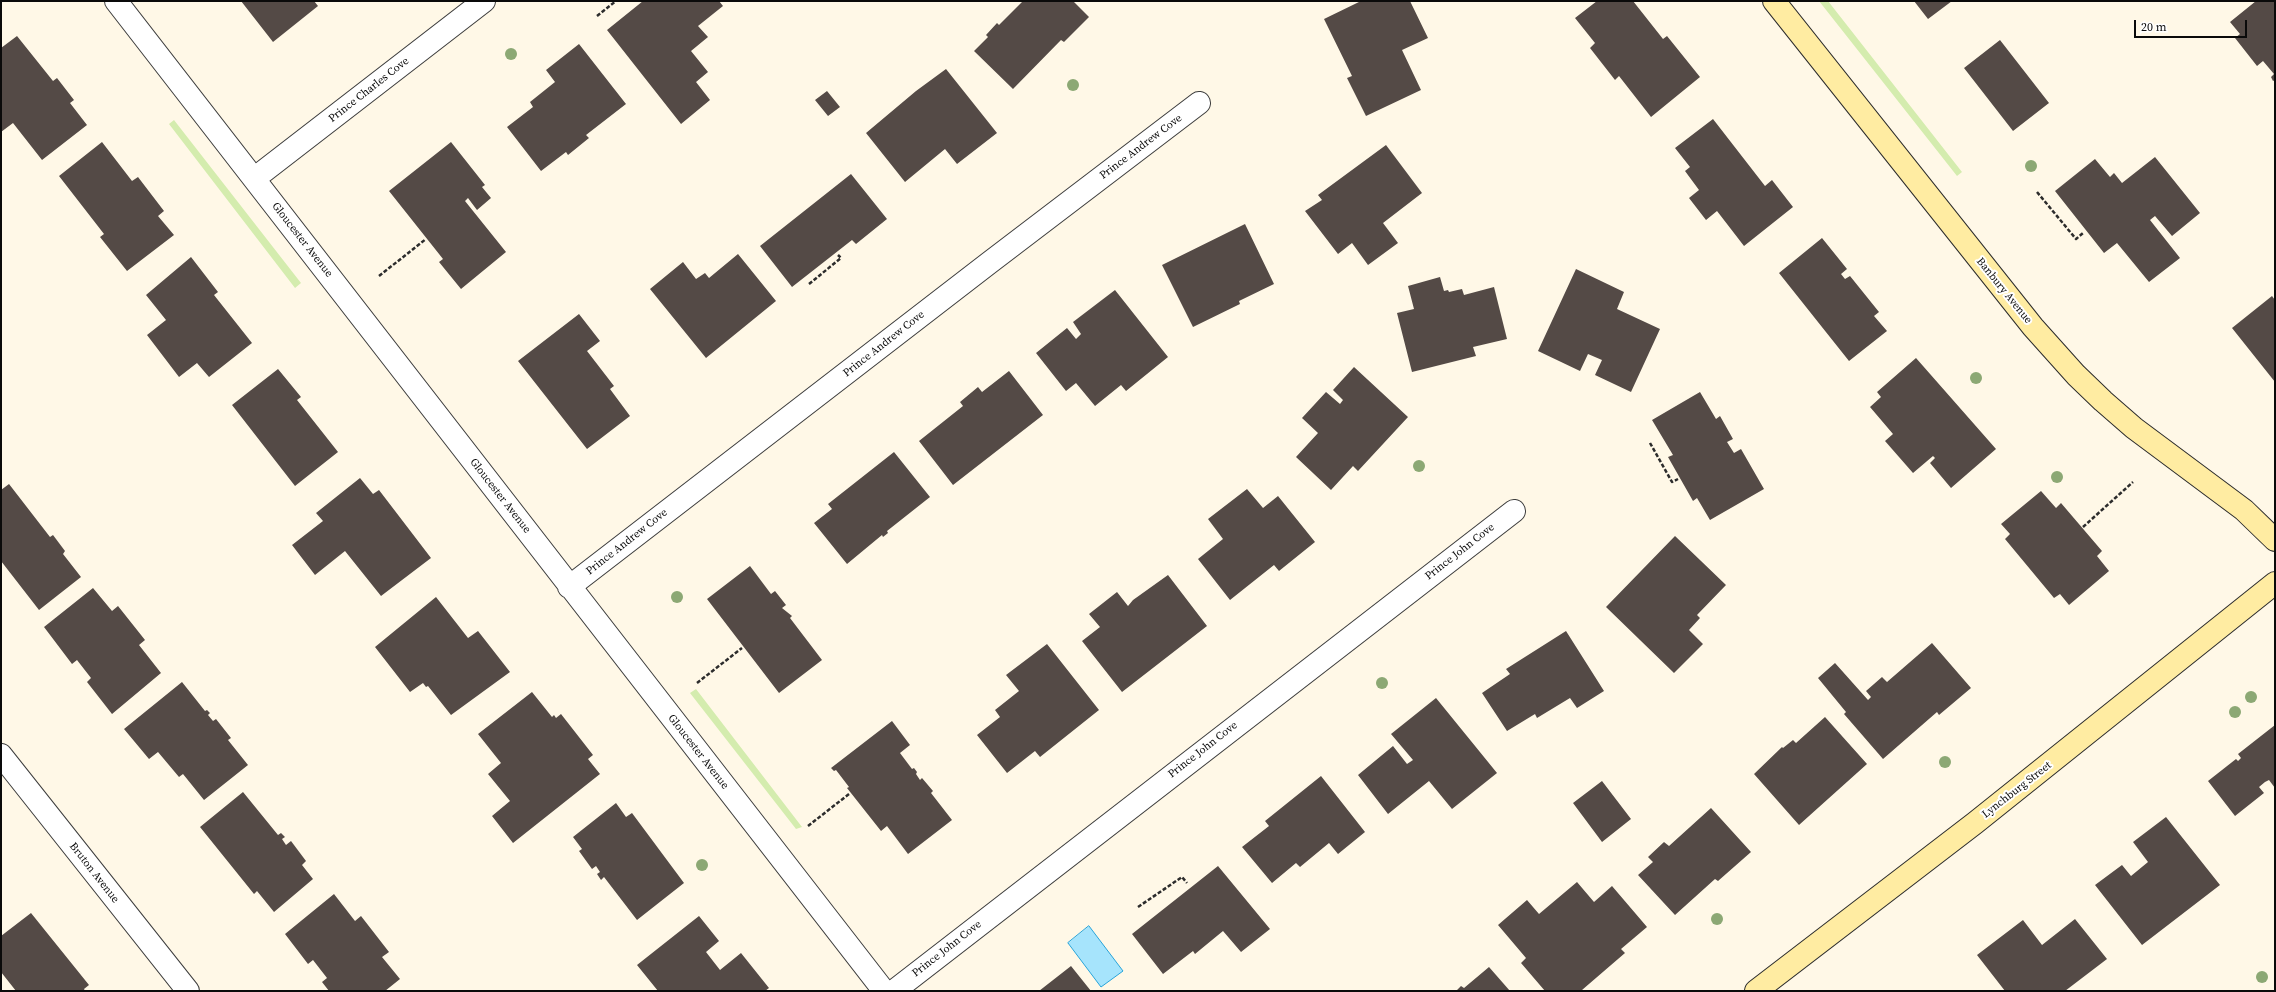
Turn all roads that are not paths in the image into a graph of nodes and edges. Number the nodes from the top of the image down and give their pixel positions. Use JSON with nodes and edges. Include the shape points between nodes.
{"nodes":[{"id":1,"x":116,"y":1,"type":"edge"},
{"id":2,"x":484,"y":1,"type":"edge"},
{"id":3,"x":1774,"y":1,"type":"edge"},
{"id":4,"x":1199,"y":103,"type":"dead end"},
{"id":5,"x":255,"y":178,"type":"junction"},
{"id":6,"x":1514,"y":511,"type":"dead end"},
{"id":7,"x":2275,"y":540,"type":"edge"},
{"id":8,"x":2275,"y":584,"type":"edge"},
{"id":9,"x":569,"y":587,"type":"junction"},
{"id":10,"x":1,"y":755,"type":"edge"},
{"id":11,"x":188,"y":991,"type":"edge"},
{"id":12,"x":884,"y":991,"type":"edge"},
{"id":13,"x":894,"y":991,"type":"edge"},
{"id":14,"x":1756,"y":991,"type":"edge"}],
"edges":[{"from":1,"to":5,"type":"street","name":"Gloucester Avenue"},
{"from":2,"to":5,"type":"street","name":"Prince Charles Cove"},
{"from":3,"to":7,"type":"street","name":"Banbury Avenue","via":[[2033,327],[2076,375],[2134,428],[2244,510]]},
{"from":4,"to":9,"type":"street","name":"Prince Andrew Cove"},
{"from":5,"to":9,"type":"street","name":"Gloucester Avenue"},
{"from":6,"to":13,"type":"street","name":"Prince John Cove"},
{"from":8,"to":14,"type":"street","name":"Lynchburg Street","via":[[1975,823]]},
{"from":9,"to":12,"type":"street","name":"Gloucester Avenue"},
{"from":10,"to":11,"type":"street","name":"Bruton Avenue"}]}
